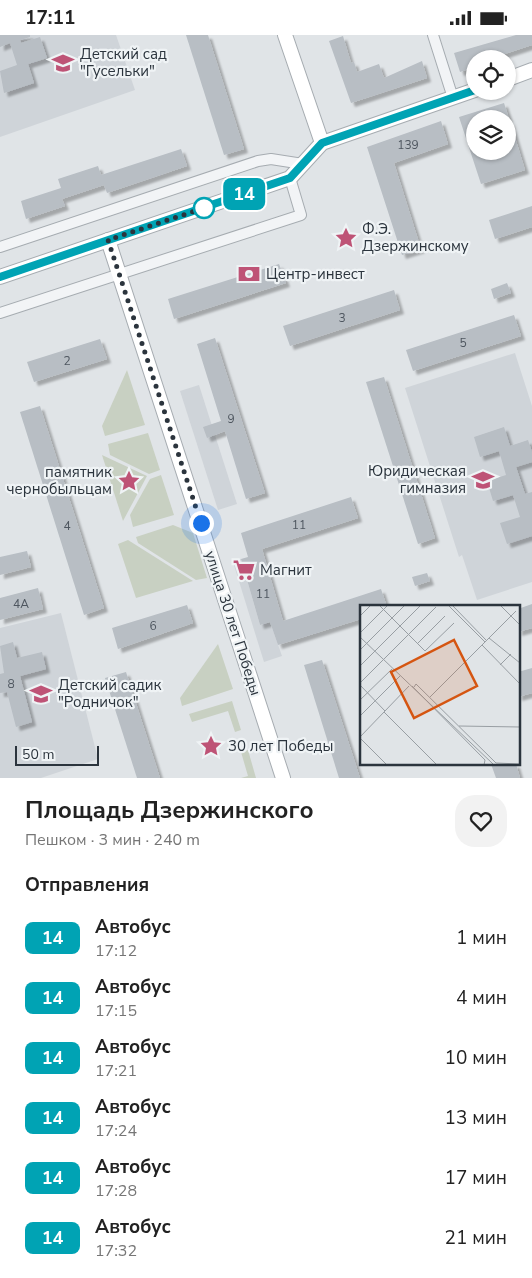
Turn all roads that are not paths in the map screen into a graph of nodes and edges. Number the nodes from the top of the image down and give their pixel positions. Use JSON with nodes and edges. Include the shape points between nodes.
{"nodes":[{"id":1,"x":285,"y":35,"type":"edge"},
{"id":2,"x":433,"y":35,"type":"edge"},
{"id":3,"x":532,"y":70,"type":"edge"},
{"id":4,"x":516,"y":76,"type":"edge"},
{"id":5,"x":466,"y":94,"type":"edge"},
{"id":6,"x":453,"y":98,"type":"junction"},
{"id":7,"x":322,"y":143,"type":"junction"},
{"id":8,"x":303,"y":164,"type":"junction"},
{"id":9,"x":290,"y":178,"type":"junction"},
{"id":10,"x":108,"y":240,"type":"junction"},
{"id":11,"x":0,"y":247,"type":"edge"},
{"id":12,"x":120,"y":275,"type":"junction"},
{"id":13,"x":0,"y":277,"type":"edge"},
{"id":14,"x":0,"y":313,"type":"edge"},
{"id":15,"x":283,"y":778,"type":"edge"}],
"edges":[{"from":1,"to":7,"type":"street"},
{"from":2,"to":6,"type":"street"},
{"from":3,"to":4,"type":"street"},
{"from":5,"to":6,"type":"street"},
{"from":6,"to":7,"type":"street"},
{"from":7,"to":8,"type":"street"},
{"from":8,"to":9,"type":"street"},
{"from":8,"to":11,"type":"street","via":[[271,159],[258,161]]},
{"from":9,"to":10,"type":"street"},
{"from":9,"to":12,"type":"street","via":[[302,215]]},
{"from":10,"to":12,"type":"street","name":"улица 30 лет Победы"},
{"from":10,"to":13,"type":"street"},
{"from":12,"to":14,"type":"street"},
{"from":12,"to":15,"type":"street","name":"улица 30 лет Победы"}]}
